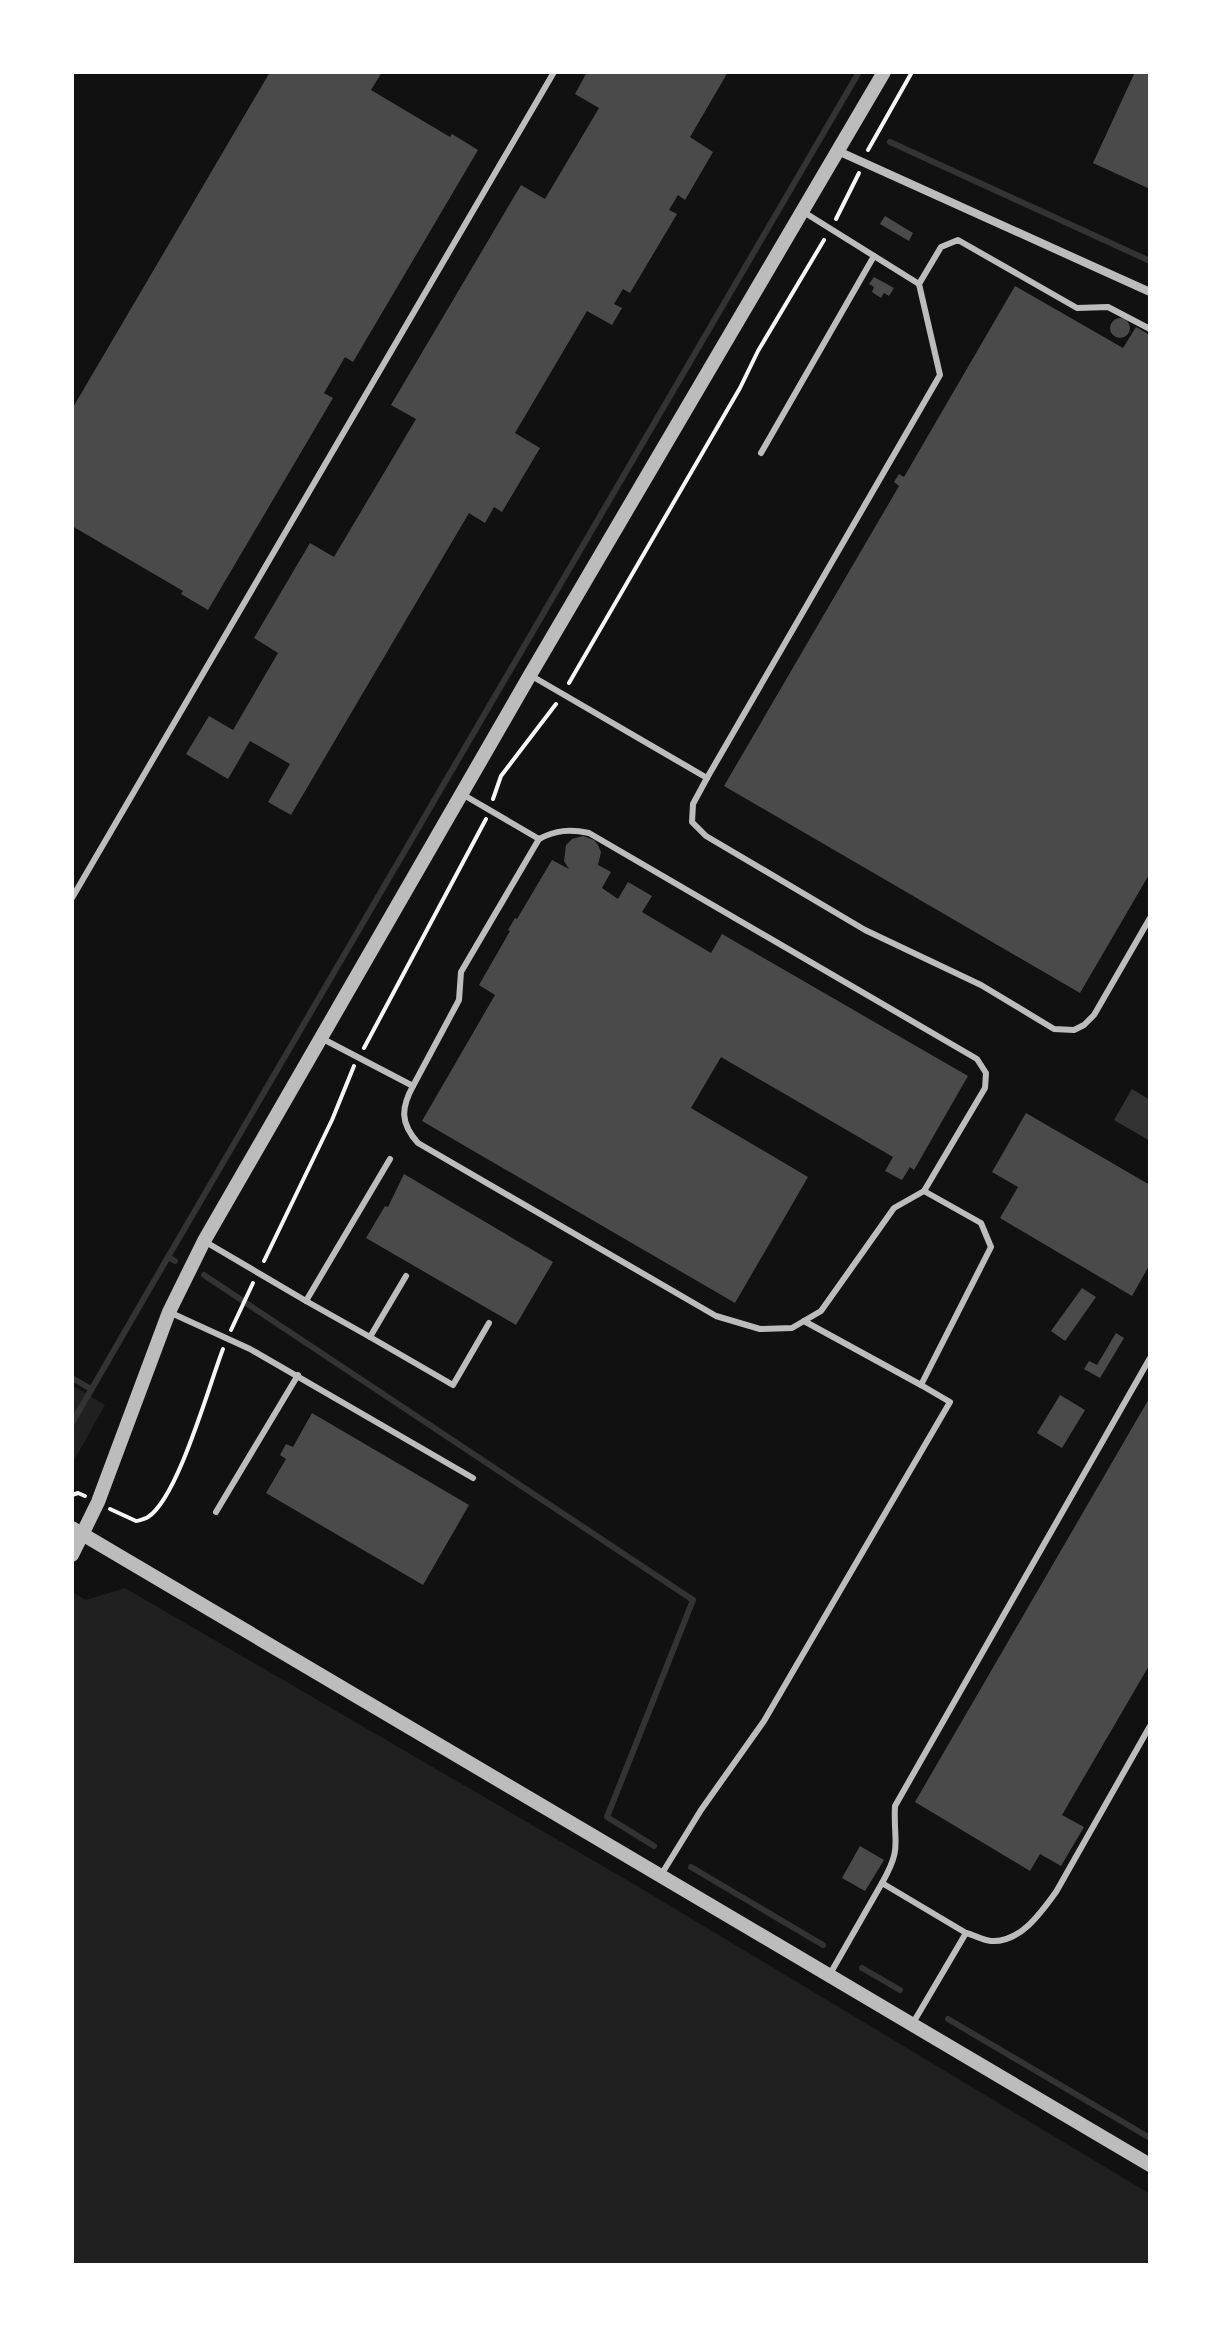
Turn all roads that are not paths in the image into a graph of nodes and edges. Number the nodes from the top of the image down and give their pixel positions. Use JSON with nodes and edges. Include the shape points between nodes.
{"nodes":[{"id":1,"x":554,"y":72,"type":"edge"},
{"id":2,"x":884,"y":72,"type":"edge"},
{"id":3,"x":838,"y":151,"type":"junction"},
{"id":4,"x":802,"y":211,"type":"junction"},
{"id":5,"x":874,"y":256,"type":"junction"},
{"id":6,"x":919,"y":284,"type":"junction"},
{"id":7,"x":1150,"y":292,"type":"edge"},
{"id":8,"x":1150,"y":329,"type":"edge"},
{"id":9,"x":761,"y":453,"type":"dead end"},
{"id":10,"x":530,"y":675,"type":"junction"},
{"id":11,"x":707,"y":778,"type":"junction"},
{"id":12,"x":462,"y":794,"type":"junction"},
{"id":13,"x":539,"y":839,"type":"junction"},
{"id":14,"x":72,"y":898,"type":"edge"},
{"id":15,"x":1150,"y":918,"type":"edge"},
{"id":16,"x":320,"y":1037,"type":"junction"},
{"id":17,"x":413,"y":1086,"type":"junction"},
{"id":18,"x":390,"y":1159,"type":"dead end"},
{"id":19,"x":924,"y":1191,"type":"junction"},
{"id":20,"x":204,"y":1241,"type":"junction"},
{"id":21,"x":406,"y":1276,"type":"dead end"},
{"id":22,"x":306,"y":1301,"type":"junction"},
{"id":23,"x":169,"y":1312,"type":"junction"},
{"id":24,"x":804,"y":1321,"type":"junction"},
{"id":25,"x":489,"y":1323,"type":"dead end"},
{"id":26,"x":370,"y":1337,"type":"junction"},
{"id":27,"x":1150,"y":1358,"type":"edge"},
{"id":28,"x":298,"y":1375,"type":"junction"},
{"id":29,"x":921,"y":1385,"type":"junction"},
{"id":30,"x":473,"y":1478,"type":"dead end"},
{"id":31,"x":216,"y":1512,"type":"dead end"},
{"id":32,"x":78,"y":1531,"type":"edge"},
{"id":33,"x":72,"y":1555,"type":"edge"},
{"id":34,"x":1150,"y":1726,"type":"edge"},
{"id":35,"x":661,"y":1875,"type":"junction"},
{"id":36,"x":882,"y":1883,"type":"junction"},
{"id":37,"x":966,"y":1933,"type":"junction"},
{"id":38,"x":830,"y":1974,"type":"junction"},
{"id":39,"x":913,"y":2023,"type":"junction"},
{"id":40,"x":1150,"y":2165,"type":"edge"}],
"edges":[{"from":1,"to":14,"type":"lane"},
{"from":2,"to":3,"type":"street"},
{"from":3,"to":4,"type":"street"},
{"from":3,"to":7,"type":"street"},
{"from":4,"to":5,"type":"lane"},
{"from":4,"to":10,"type":"street"},
{"from":5,"to":6,"type":"lane"},
{"from":5,"to":9,"type":"lane"},
{"from":6,"to":8,"type":"lane","via":[[941,247],[958,240],[1077,308],[1108,307]]},
{"from":6,"to":11,"type":"lane","via":[[940,375]]},
{"from":10,"to":11,"type":"lane"},
{"from":10,"to":12,"type":"street"},
{"from":11,"to":15,"type":"lane","via":[[693,804],[692,822],[706,836],[865,930],[981,985],[1054,1029],[1074,1030],[1094,1015]]},
{"from":12,"to":13,"type":"lane"},
{"from":12,"to":16,"type":"street"},
{"from":13,"to":17,"type":"lane","via":[[461,972],[459,1000]]},
{"from":13,"to":19,"type":"lane","via":[[571,829],[589,833],[977,1059],[986,1073],[985,1088]]},
{"from":16,"to":17,"type":"lane"},
{"from":16,"to":20,"type":"street"},
{"from":17,"to":24,"type":"lane","via":[[402,1116],[418,1143],[716,1316],[760,1329],[792,1328]]},
{"from":18,"to":22,"type":"lane"},
{"from":19,"to":24,"type":"lane","via":[[894,1208],[821,1311]]},
{"from":19,"to":29,"type":"lane","via":[[981,1223],[991,1247]]},
{"from":20,"to":22,"type":"lane"},
{"from":20,"to":23,"type":"street"},
{"from":21,"to":26,"type":"lane"},
{"from":22,"to":26,"type":"lane"},
{"from":23,"to":28,"type":"lane"},
{"from":23,"to":32,"type":"street"},
{"from":24,"to":29,"type":"lane"},
{"from":25,"to":26,"type":"lane","via":[[453,1385]]},
{"from":27,"to":36,"type":"lane","via":[[895,1806],[895,1861]]},
{"from":28,"to":30,"type":"lane"},
{"from":28,"to":31,"type":"lane"},
{"from":29,"to":35,"type":"lane","via":[[950,1402],[764,1721]]},
{"from":32,"to":33,"type":"street"},
{"from":32,"to":35,"type":"street"},
{"from":34,"to":37,"type":"lane","via":[[1038,1916],[1014,1936],[992,1941]]},
{"from":35,"to":38,"type":"street"},
{"from":36,"to":37,"type":"lane"},
{"from":36,"to":38,"type":"lane"},
{"from":37,"to":39,"type":"lane"},
{"from":38,"to":39,"type":"street"},
{"from":39,"to":40,"type":"street"}]}
